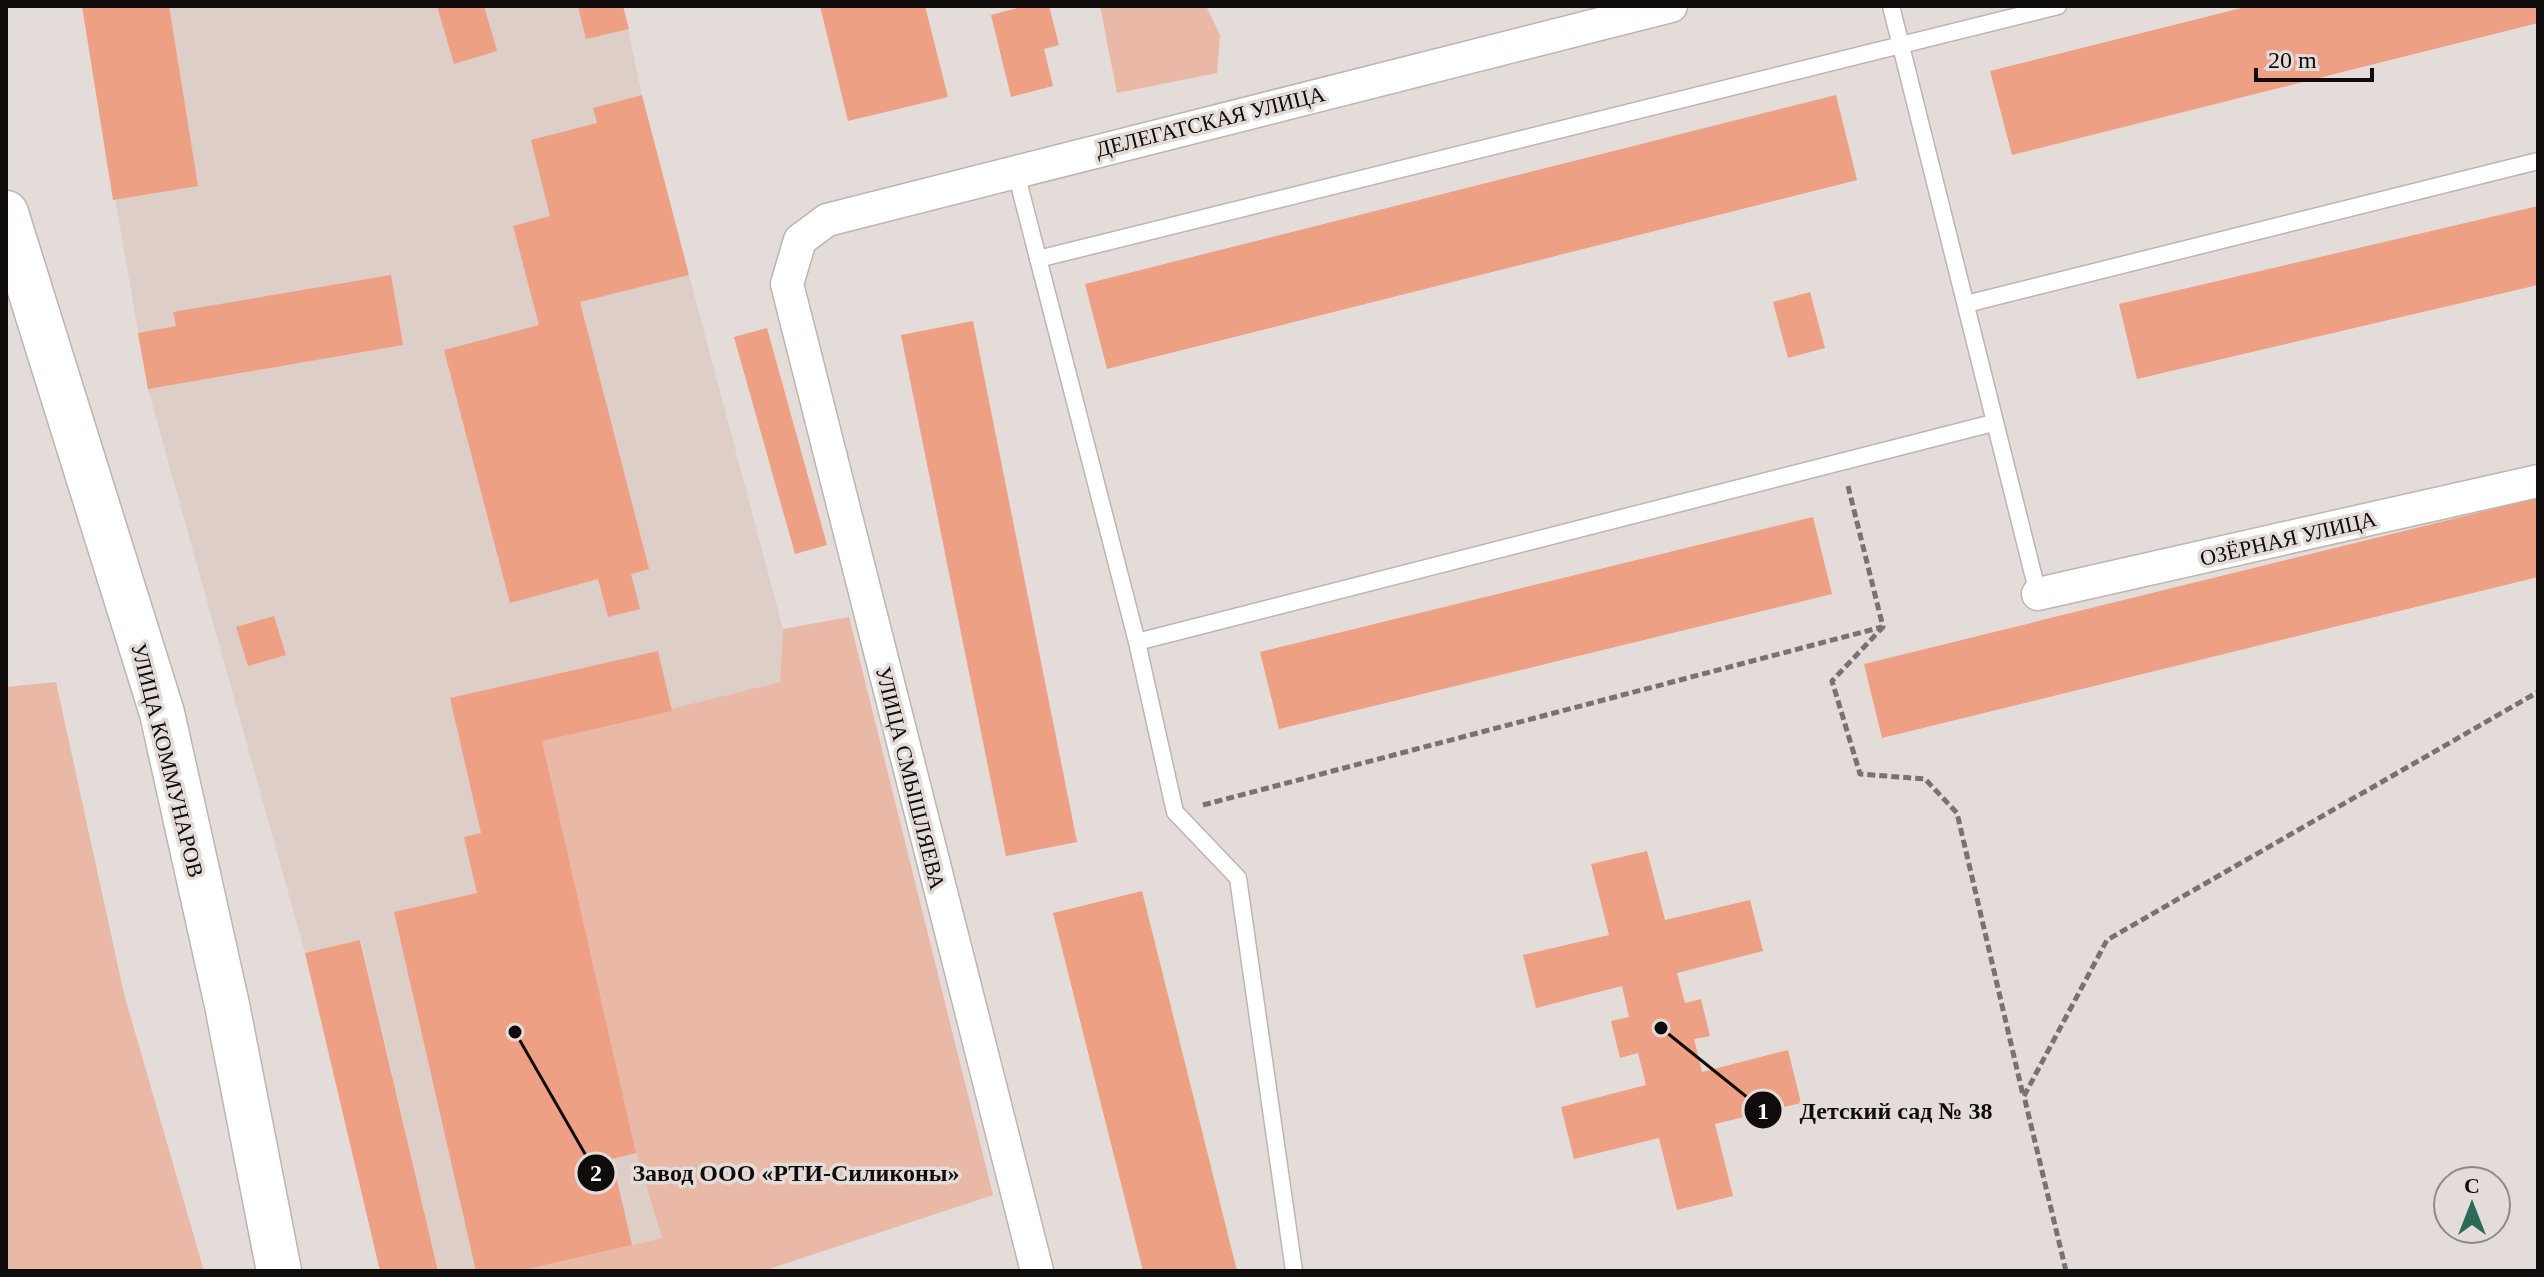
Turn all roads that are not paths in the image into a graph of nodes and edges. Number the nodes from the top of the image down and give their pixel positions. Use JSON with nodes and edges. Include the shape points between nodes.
{"nodes":[{"id":1,"x":1671,"y":6,"type":"edge"},
{"id":2,"x":1891,"y":6,"type":"edge"},
{"id":3,"x":2058,"y":6,"type":"edge"},
{"id":4,"x":1901,"y":45,"type":"junction"},
{"id":5,"x":2538,"y":161,"type":"edge"},
{"id":6,"x":1015,"y":169,"type":"junction"},
{"id":7,"x":6,"y":213,"type":"edge"},
{"id":8,"x":1038,"y":259,"type":"junction"},
{"id":9,"x":787,"y":284,"type":"joint"},
{"id":10,"x":1966,"y":304,"type":"junction"},
{"id":11,"x":1993,"y":423,"type":"junction"},
{"id":12,"x":2538,"y":481,"type":"edge"},
{"id":13,"x":2038,"y":594,"type":"joint"},
{"id":14,"x":1137,"y":642,"type":"junction"},
{"id":15,"x":279,"y":1271,"type":"edge"},
{"id":16,"x":1037,"y":1271,"type":"edge"},
{"id":17,"x":1294,"y":1271,"type":"edge"}],
"edges":[{"from":1,"to":6,"type":"street","name":"ДЕЛЕГАТСКАЯ УЛИЦА"},
{"from":2,"to":4,"type":"lane"},
{"from":3,"to":4,"type":"lane"},
{"from":4,"to":8,"type":"lane"},
{"from":4,"to":10,"type":"lane"},
{"from":5,"to":10,"type":"lane"},
{"from":6,"to":8,"type":"lane"},
{"from":6,"to":9,"type":"street","name":"ДЕЛЕГАТСКАЯ УЛИЦА","via":[[827,220],[800,240]]},
{"from":7,"to":15,"type":"main road","name":"УЛИЦА КОММУНАРОВ","via":[[162,713]]},
{"from":8,"to":14,"type":"lane"},
{"from":9,"to":16,"type":"street","name":"УЛИЦА СМЫШЛЯЕВА"},
{"from":10,"to":11,"type":"lane"},
{"from":11,"to":13,"type":"lane"},
{"from":11,"to":14,"type":"lane"},
{"from":12,"to":13,"type":"street","name":"ОЗЁРНАЯ УЛИЦА"},
{"from":14,"to":17,"type":"lane","via":[[1175,812],[1238,878]]}]}
